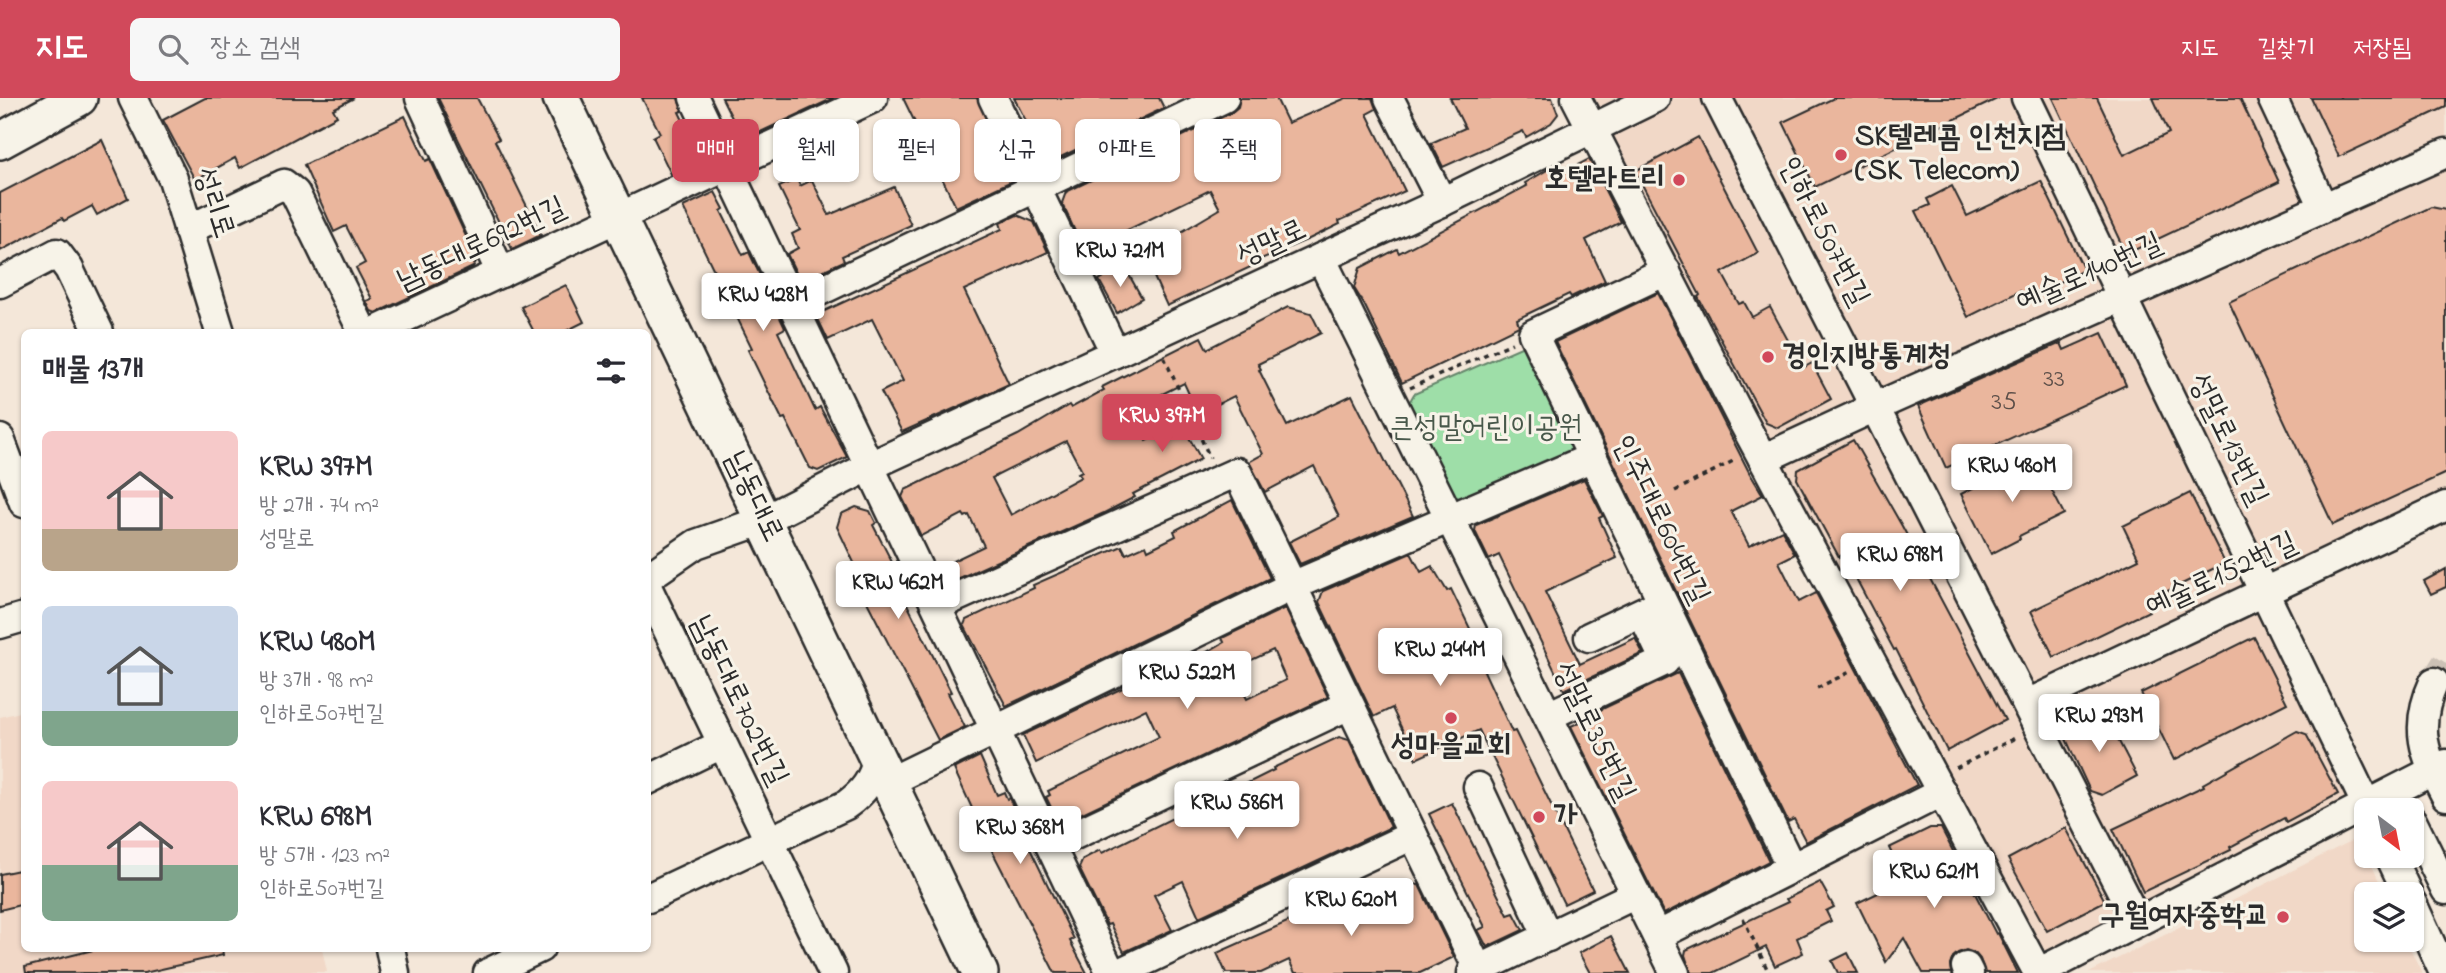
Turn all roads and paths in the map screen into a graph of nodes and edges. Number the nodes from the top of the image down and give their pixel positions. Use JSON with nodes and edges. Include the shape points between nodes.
{"nodes":[{"id":1,"x":79,"y":98,"type":"edge"},
{"id":2,"x":133,"y":98,"type":"edge"},
{"id":3,"x":420,"y":98,"type":"edge"},
{"id":4,"x":561,"y":98,"type":"edge"},
{"id":5,"x":694,"y":98,"type":"edge"},
{"id":6,"x":873,"y":98,"type":"edge"},
{"id":7,"x":993,"y":98,"type":"edge"},
{"id":8,"x":1224,"y":98,"type":"edge"},
{"id":9,"x":1389,"y":98,"type":"edge"},
{"id":10,"x":1576,"y":98,"type":"edge"},
{"id":11,"x":1656,"y":98,"type":"edge"},
{"id":12,"x":1717,"y":98,"type":"edge"},
{"id":13,"x":2026,"y":98,"type":"edge"},
{"id":14,"x":2272,"y":98,"type":"edge"},
{"id":15,"x":1179,"y":107,"type":"edge"},
{"id":16,"x":704,"y":119,"type":"edge"},
{"id":17,"x":1593,"y":130,"type":"junction"},
{"id":18,"x":0,"y":141,"type":"edge"},
{"id":19,"x":759,"y":151,"type":"edge"},
{"id":20,"x":2446,"y":153,"type":"edge"},
{"id":21,"x":693,"y":182,"type":"edge"},
{"id":22,"x":735,"y":182,"type":"edge"},
{"id":23,"x":1035,"y":187,"type":"junction"},
{"id":24,"x":1442,"y":202,"type":"junction"},
{"id":25,"x":2322,"y":207,"type":"junction"},
{"id":26,"x":618,"y":217,"type":"junction"},
{"id":27,"x":188,"y":230,"type":"junction"},
{"id":28,"x":1321,"y":258,"type":"junction"},
{"id":29,"x":1665,"y":271,"type":"junction"},
{"id":30,"x":500,"y":273,"type":"junction"},
{"id":31,"x":0,"y":283,"type":"edge"},
{"id":32,"x":2120,"y":297,"type":"junction"},
{"id":33,"x":792,"y":304,"type":"junction"},
{"id":34,"x":98,"y":329,"type":"edge"},
{"id":35,"x":219,"y":329,"type":"edge"},
{"id":36,"x":362,"y":329,"type":"edge"},
{"id":37,"x":380,"y":329,"type":"edge"},
{"id":38,"x":1533,"y":334,"type":"junction"},
{"id":39,"x":1154,"y":335,"type":"junction"},
{"id":40,"x":1115,"y":353,"type":"junction"},
{"id":41,"x":1390,"y":397,"type":"junction"},
{"id":42,"x":1875,"y":407,"type":"junction"},
{"id":43,"x":0,"y":439,"type":"edge"},
{"id":44,"x":1761,"y":454,"type":"junction"},
{"id":45,"x":1593,"y":457,"type":"junction"},
{"id":46,"x":870,"y":466,"type":"junction"},
{"id":47,"x":1228,"y":475,"type":"junction"},
{"id":48,"x":1675,"y":491,"type":"dead end"},
{"id":49,"x":21,"y":495,"type":"edge"},
{"id":50,"x":2446,"y":507,"type":"edge"},
{"id":51,"x":1450,"y":518,"type":"junction"},
{"id":52,"x":764,"y":520,"type":"junction"},
{"id":53,"x":651,"y":576,"type":"edge"},
{"id":54,"x":1292,"y":586,"type":"junction"},
{"id":55,"x":2265,"y":593,"type":"junction"},
{"id":56,"x":651,"y":595,"type":"edge"},
{"id":57,"x":937,"y":606,"type":"junction"},
{"id":58,"x":1652,"y":607,"type":"junction"},
{"id":59,"x":21,"y":618,"type":"edge"},
{"id":60,"x":0,"y":624,"type":"edge"},
{"id":61,"x":1589,"y":637,"type":"dead end"},
{"id":62,"x":1872,"y":661,"type":"junction"},
{"id":63,"x":2434,"y":682,"type":"tunnel mouth"},
{"id":64,"x":1817,"y":688,"type":"dead end"},
{"id":65,"x":1349,"y":705,"type":"junction"},
{"id":66,"x":2032,"y":715,"type":"junction"},
{"id":67,"x":1548,"y":716,"type":"junction"},
{"id":68,"x":995,"y":729,"type":"junction"},
{"id":69,"x":722,"y":744,"type":"junction"},
{"id":70,"x":2440,"y":768,"type":"edge"},
{"id":71,"x":651,"y":779,"type":"edge"},
{"id":72,"x":889,"y":783,"type":"junction"},
{"id":73,"x":1939,"y":785,"type":"junction"},
{"id":74,"x":1478,"y":787,"type":"dead end"},
{"id":75,"x":2446,"y":796,"type":"edge"},
{"id":76,"x":2363,"y":798,"type":"edge"},
{"id":77,"x":2403,"y":798,"type":"edge"},
{"id":78,"x":846,"y":805,"type":"junction"},
{"id":79,"x":2354,"y":815,"type":"edge"},
{"id":80,"x":1413,"y":835,"type":"junction"},
{"id":81,"x":769,"y":841,"type":"junction"},
{"id":82,"x":2424,"y":845,"type":"edge"},
{"id":83,"x":1051,"y":846,"type":"junction"},
{"id":84,"x":1791,"y":867,"type":"junction"},
{"id":85,"x":2446,"y":890,"type":"edge"},
{"id":86,"x":1636,"y":894,"type":"junction"},
{"id":87,"x":651,"y":897,"type":"edge"},
{"id":88,"x":1733,"y":897,"type":"junction"},
{"id":89,"x":2137,"y":921,"type":"junction"},
{"id":90,"x":2424,"y":929,"type":"edge"},
{"id":91,"x":1657,"y":936,"type":"junction"},
{"id":92,"x":1548,"y":937,"type":"junction"},
{"id":93,"x":391,"y":952,"type":"edge"},
{"id":94,"x":532,"y":952,"type":"edge"},
{"id":95,"x":823,"y":970,"type":"edge"},
{"id":96,"x":1477,"y":972,"type":"edge"},
{"id":97,"x":395,"y":973,"type":"edge"},
{"id":98,"x":488,"y":973,"type":"edge"},
{"id":99,"x":980,"y":973,"type":"edge"},
{"id":100,"x":1111,"y":973,"type":"edge"},
{"id":101,"x":1119,"y":973,"type":"edge"},
{"id":102,"x":1675,"y":973,"type":"edge"},
{"id":103,"x":1769,"y":973,"type":"edge"},
{"id":104,"x":2038,"y":973,"type":"edge"},
{"id":105,"x":2444,"y":973,"type":"edge"}],
"edges":[{"from":1,"to":18,"type":"main road"},
{"from":2,"to":27,"type":"street","name":"성리로","via":[[173,179]]},
{"from":3,"to":30,"type":"street"},
{"from":4,"to":26,"type":"main road","name":"남동대로"},
{"from":5,"to":16,"type":"street"},
{"from":6,"to":19,"type":"street","name":"남동대로692번길"},
{"from":7,"to":23,"type":"street"},
{"from":8,"to":15,"type":"street"},
{"from":9,"to":24,"type":"street"},
{"from":10,"to":17,"type":"street"},
{"from":11,"to":17,"type":"street","name":"성말로"},
{"from":12,"to":42,"type":"street","name":"인하로507번길"},
{"from":13,"to":32,"type":"street","name":"성말로13번길"},
{"from":14,"to":25,"type":"street"},
{"from":15,"to":23,"type":"street"},
{"from":17,"to":24,"type":"street","name":"성말로"},
{"from":17,"to":29,"type":"street"},
{"from":20,"to":25,"type":"street","name":"예술로140번길"},
{"from":21,"to":26,"type":"street","name":"남동대로692번길"},
{"from":22,"to":33,"type":"street"},
{"from":23,"to":33,"type":"street"},
{"from":23,"to":40,"type":"street"},
{"from":24,"to":28,"type":"street","name":"성말로"},
{"from":25,"to":32,"type":"street","name":"예술로140번길"},
{"from":26,"to":30,"type":"street","name":"남동대로692번길"},
{"from":26,"to":52,"type":"main road","name":"남동대로"},
{"from":27,"to":35,"type":"street","name":"성리로"},
{"from":27,"to":36,"type":"street","via":[[284,184],[295,193]]},
{"from":28,"to":39,"type":"street","name":"성말로"},
{"from":28,"to":41,"type":"street","name":"성말로35번길"},
{"from":29,"to":38,"type":"street"},
{"from":29,"to":44,"type":"street"},
{"from":30,"to":37,"type":"street","name":"남동대로692번길"},
{"from":31,"to":34,"type":"street","via":[[57,253]]},
{"from":32,"to":42,"type":"street","name":"예술로140번길"},
{"from":32,"to":55,"type":"street","name":"성말로13번길"},
{"from":33,"to":46,"type":"street"},
{"from":38,"to":41,"type":"path"},
{"from":38,"to":45,"type":"street","name":"인주대로604번길"},
{"from":39,"to":40,"type":"street","name":"성말로"},
{"from":39,"to":47,"type":"path"},
{"from":40,"to":46,"type":"street","name":"성말로"},
{"from":41,"to":51,"type":"street","name":"성말로35번길"},
{"from":42,"to":44,"type":"street","name":"예술로140번길"},
{"from":42,"to":66,"type":"street","name":"인하로507번길"},
{"from":43,"to":49,"type":"street"},
{"from":44,"to":48,"type":"path"},
{"from":44,"to":62,"type":"street"},
{"from":45,"to":51,"type":"street"},
{"from":45,"to":58,"type":"street","name":"인주대로604번길"},
{"from":46,"to":52,"type":"street","name":"성말로"},
{"from":46,"to":57,"type":"street"},
{"from":47,"to":54,"type":"street"},
{"from":47,"to":57,"type":"street"},
{"from":50,"to":55,"type":"street","name":"예술로152번길"},
{"from":51,"to":54,"type":"street"},
{"from":51,"to":67,"type":"street","name":"성말로35번길"},
{"from":52,"to":53,"type":"street","via":[[696,544]]},
{"from":52,"to":72,"type":"main road","name":"남동대로"},
{"from":54,"to":65,"type":"street"},
{"from":54,"to":68,"type":"street"},
{"from":55,"to":66,"type":"street","name":"예술로152번길"},
{"from":55,"to":76,"type":"street","name":"성말로13번길"},
{"from":56,"to":69,"type":"street","name":"남동대로702번길"},
{"from":57,"to":68,"type":"street"},
{"from":58,"to":61,"type":"street"},
{"from":58,"to":67,"type":"street","via":[[1665,661]]},
{"from":58,"to":84,"type":"street","name":"인주대로604번길"},
{"from":59,"to":60,"type":"street"},
{"from":62,"to":64,"type":"path"},
{"from":62,"to":73,"type":"street"},
{"from":63,"to":70,"type":"street","via":[[2421,727],[2423,745]]},
{"from":65,"to":80,"type":"street"},
{"from":65,"to":83,"type":"street"},
{"from":66,"to":73,"type":"path"},
{"from":66,"to":89,"type":"street","name":"인하로507번길"},
{"from":67,"to":86,"type":"street","name":"성말로35번길"},
{"from":68,"to":72,"type":"street"},
{"from":68,"to":83,"type":"street"},
{"from":69,"to":71,"type":"street"},
{"from":69,"to":81,"type":"street","name":"남동대로702번길"},
{"from":70,"to":75,"type":"street"},
{"from":70,"to":77,"type":"street"},
{"from":72,"to":78,"type":"street","via":[[873,777]]},
{"from":72,"to":78,"type":"street","via":[[884,801]]},
{"from":72,"to":99,"type":"main road","name":"남동대로"},
{"from":73,"to":84,"type":"street"},
{"from":73,"to":104,"type":"street"},
{"from":74,"to":92,"type":"street"},
{"from":78,"to":81,"type":"street"},
{"from":79,"to":89,"type":"street"},
{"from":80,"to":96,"type":"street"},
{"from":80,"to":101,"type":"street"},
{"from":81,"to":87,"type":"street"},
{"from":81,"to":95,"type":"street","name":"남동대로702번길"},
{"from":82,"to":85,"type":"street"},
{"from":83,"to":100,"type":"street"},
{"from":84,"to":88,"type":"street"},
{"from":86,"to":91,"type":"street","name":"성말로35번길"},
{"from":86,"to":92,"type":"street"},
{"from":88,"to":91,"type":"street"},
{"from":88,"to":103,"type":"path"},
{"from":89,"to":104,"type":"street"},
{"from":90,"to":105,"type":"street"},
{"from":91,"to":102,"type":"street","name":"성말로35번길"},
{"from":92,"to":96,"type":"street"},
{"from":93,"to":97,"type":"street"},
{"from":94,"to":98,"type":"street"}]}
